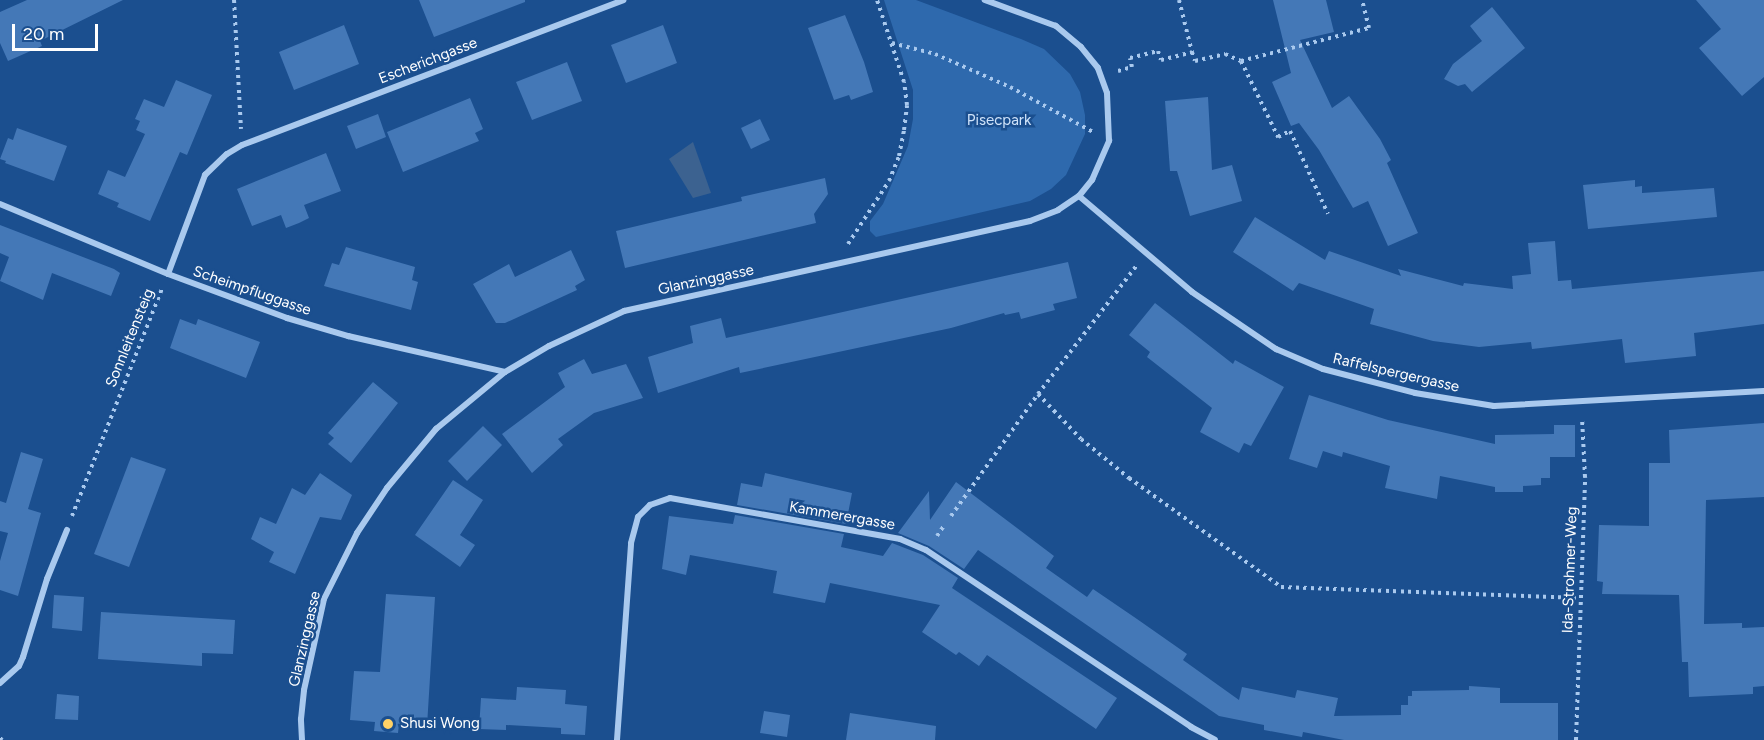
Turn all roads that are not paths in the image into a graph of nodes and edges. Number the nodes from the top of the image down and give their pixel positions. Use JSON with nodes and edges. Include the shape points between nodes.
{"nodes":[{"id":1,"x":623,"y":0,"type":"edge"},
{"id":2,"x":985,"y":0,"type":"edge"},
{"id":3,"x":242,"y":145,"type":"joint"},
{"id":4,"x":1079,"y":196,"type":"junction"},
{"id":5,"x":0,"y":204,"type":"edge"},
{"id":6,"x":168,"y":274,"type":"junction"},
{"id":7,"x":505,"y":372,"type":"junction"},
{"id":8,"x":1764,"y":391,"type":"edge"},
{"id":9,"x":67,"y":530,"type":"road end"},
{"id":10,"x":0,"y":683,"type":"edge"},
{"id":11,"x":303,"y":740,"type":"edge"},
{"id":12,"x":617,"y":740,"type":"edge"},
{"id":13,"x":1215,"y":740,"type":"edge"}],
"edges":[{"from":1,"to":3,"type":"street","name":"Escherichgasse"},
{"from":2,"to":4,"type":"street","name":"Glanzinggasse","via":[[1056,26],[1090,57],[1100,76],[1107,93],[1109,141],[1092,180]]},
{"from":3,"to":6,"type":"street","name":"Sonnleitensteig","via":[[205,175]]},
{"from":4,"to":7,"type":"street","name":"Glanzinggasse","via":[[1030,221],[624,311],[549,346]]},
{"from":4,"to":8,"type":"street","name":"Raffelspergergasse","via":[[1192,292],[1276,349],[1323,369],[1415,393],[1494,406]]},
{"from":5,"to":6,"type":"street","name":"Scheimpfluggasse"},
{"from":6,"to":7,"type":"street","name":"Scheimpfluggasse","via":[[348,336]]},
{"from":7,"to":11,"type":"street","name":"Glanzinggasse","via":[[436,429],[387,488],[357,533],[324,599],[304,690]]},
{"from":9,"to":10,"type":"street","via":[[46,579],[23,657]]},
{"from":12,"to":13,"type":"street","name":"Kammerergasse","via":[[631,543],[638,517],[650,505],[670,498],[900,539],[926,550]]}]}
